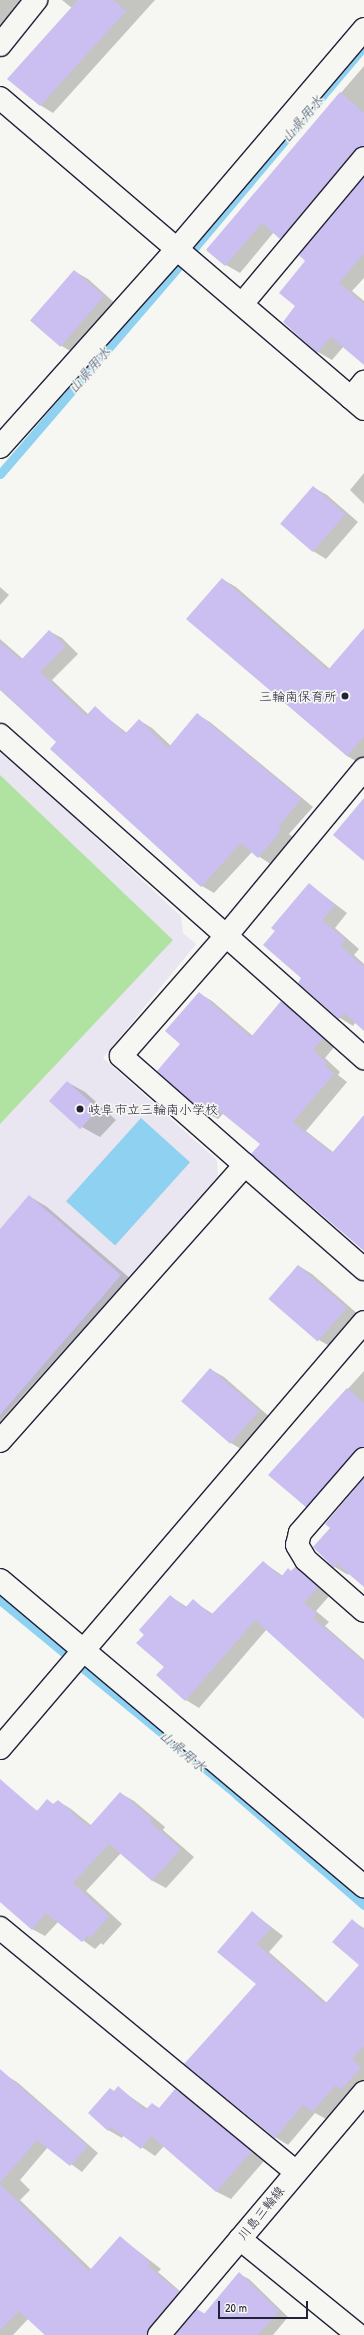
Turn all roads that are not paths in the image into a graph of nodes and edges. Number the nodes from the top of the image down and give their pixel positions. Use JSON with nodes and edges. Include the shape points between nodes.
{"nodes":[{"id":1,"x":36,"y":0,"type":"edge"},
{"id":2,"x":364,"y":29,"type":"edge"},
{"id":3,"x":0,"y":45,"type":"edge"},
{"id":4,"x":0,"y":98,"type":"edge"},
{"id":5,"x":364,"y":158,"type":"edge"},
{"id":6,"x":177,"y":250,"type":"junction"},
{"id":7,"x":242,"y":304,"type":"junction"},
{"id":8,"x":360,"y":396,"type":"edge"},
{"id":9,"x":0,"y":447,"type":"edge"},
{"id":10,"x":0,"y":735,"type":"edge"},
{"id":11,"x":364,"y":769,"type":"edge"},
{"id":12,"x":226,"y":936,"type":"junction"},
{"id":13,"x":364,"y":1058,"type":"edge"},
{"id":14,"x":245,"y":1164,"type":"junction"},
{"id":15,"x":364,"y":1269,"type":"edge"},
{"id":16,"x":364,"y":1322,"type":"edge"},
{"id":17,"x":0,"y":1441,"type":"edge"},
{"id":18,"x":364,"y":1459,"type":"edge"},
{"id":19,"x":0,"y":1580,"type":"edge"},
{"id":20,"x":364,"y":1611,"type":"edge"},
{"id":21,"x":76,"y":1661,"type":"junction"},
{"id":22,"x":0,"y":1748,"type":"edge"},
{"id":23,"x":364,"y":1887,"type":"edge"},
{"id":24,"x":0,"y":1928,"type":"edge"},
{"id":25,"x":364,"y":2092,"type":"edge"},
{"id":26,"x":295,"y":2171,"type":"junction"},
{"id":27,"x":240,"y":2240,"type":"junction"},
{"id":28,"x":159,"y":2335,"type":"edge"},
{"id":29,"x":358,"y":2335,"type":"edge"}],
"edges":[{"from":1,"to":3,"type":"street"},
{"from":2,"to":6,"type":"street"},
{"from":4,"to":6,"type":"street"},
{"from":5,"to":7,"type":"street"},
{"from":6,"to":7,"type":"street"},
{"from":6,"to":9,"type":"street"},
{"from":7,"to":8,"type":"street"},
{"from":10,"to":12,"type":"street"},
{"from":11,"to":12,"type":"street"},
{"from":12,"to":13,"type":"street"},
{"from":12,"to":14,"type":"street","via":[[120,1056]]},
{"from":14,"to":15,"type":"street"},
{"from":14,"to":17,"type":"street"},
{"from":16,"to":21,"type":"street"},
{"from":18,"to":20,"type":"street","via":[[300,1533],[297,1545],[306,1560]]},
{"from":19,"to":21,"type":"street"},
{"from":21,"to":22,"type":"street"},
{"from":21,"to":23,"type":"street"},
{"from":24,"to":26,"type":"street"},
{"from":25,"to":26,"type":"street","name":"川島三輪線"},
{"from":26,"to":27,"type":"street","name":"川島三輪線"},
{"from":27,"to":28,"type":"street","name":"川島三輪線"},
{"from":27,"to":29,"type":"street"}]}
